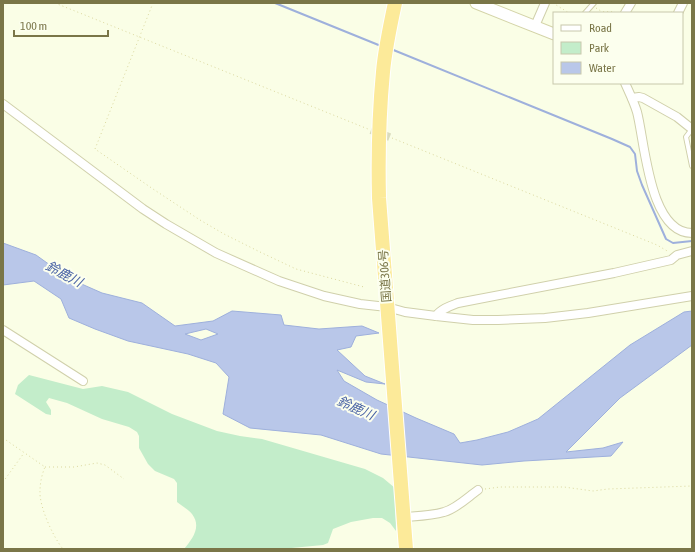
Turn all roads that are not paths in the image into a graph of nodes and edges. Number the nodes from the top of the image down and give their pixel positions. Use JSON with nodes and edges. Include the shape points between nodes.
{"nodes":[{"id":1,"x":395,"y":3,"type":"edge"},
{"id":2,"x":476,"y":3,"type":"edge"},
{"id":3,"x":545,"y":3,"type":"edge"},
{"id":4,"x":631,"y":3,"type":"edge"},
{"id":5,"x":683,"y":3,"type":"edge"},
{"id":6,"x":593,"y":4,"type":"edge"},
{"id":7,"x":586,"y":12,"type":"edge"},
{"id":8,"x":626,"y":12,"type":"edge"},
{"id":9,"x":678,"y":12,"type":"edge"},
{"id":10,"x":536,"y":26,"type":"junction"},
{"id":11,"x":553,"y":34,"type":"edge"},
{"id":12,"x":625,"y":84,"type":"edge"},
{"id":13,"x":632,"y":98,"type":"junction"},
{"id":14,"x":3,"y":104,"type":"edge"},
{"id":15,"x":692,"y":129,"type":"edge"},
{"id":16,"x":692,"y":166,"type":"edge"},
{"id":17,"x":692,"y":233,"type":"edge"},
{"id":18,"x":692,"y":251,"type":"edge"},
{"id":19,"x":692,"y":296,"type":"edge"},
{"id":20,"x":387,"y":311,"type":"junction"},
{"id":21,"x":436,"y":316,"type":"junction"},
{"id":22,"x":3,"y":330,"type":"edge"},
{"id":23,"x":83,"y":381,"type":"dead end"},
{"id":24,"x":478,"y":490,"type":"road end"},
{"id":25,"x":404,"y":518,"type":"junction"},
{"id":26,"x":406,"y":549,"type":"edge"}],
"edges":[{"from":1,"to":20,"type":"highway","name":"国道306号","via":[[383,71],[378,174]]},
{"from":2,"to":10,"type":"street"},
{"from":3,"to":10,"type":"street"},
{"from":4,"to":8,"type":"street"},
{"from":5,"to":9,"type":"street"},
{"from":6,"to":7,"type":"lane"},
{"from":10,"to":11,"type":"street"},
{"from":12,"to":13,"type":"street"},
{"from":13,"to":15,"type":"street","via":[[643,98],[677,117]]},
{"from":13,"to":17,"type":"street","via":[[649,178],[662,212],[676,229]]},
{"from":14,"to":20,"type":"street","via":[[144,209],[216,253],[279,281],[324,296]]},
{"from":15,"to":16,"type":"lane","via":[[686,137]]},
{"from":18,"to":21,"type":"street","via":[[671,260],[458,303],[438,312]]},
{"from":19,"to":21,"type":"street","via":[[545,318],[473,320]]},
{"from":20,"to":21,"type":"street"},
{"from":20,"to":25,"type":"highway","name":"国道306号"},
{"from":22,"to":23,"type":"street"},
{"from":24,"to":25,"type":"street","via":[[445,512]]},
{"from":25,"to":26,"type":"highway","name":"国道306号"}]}
